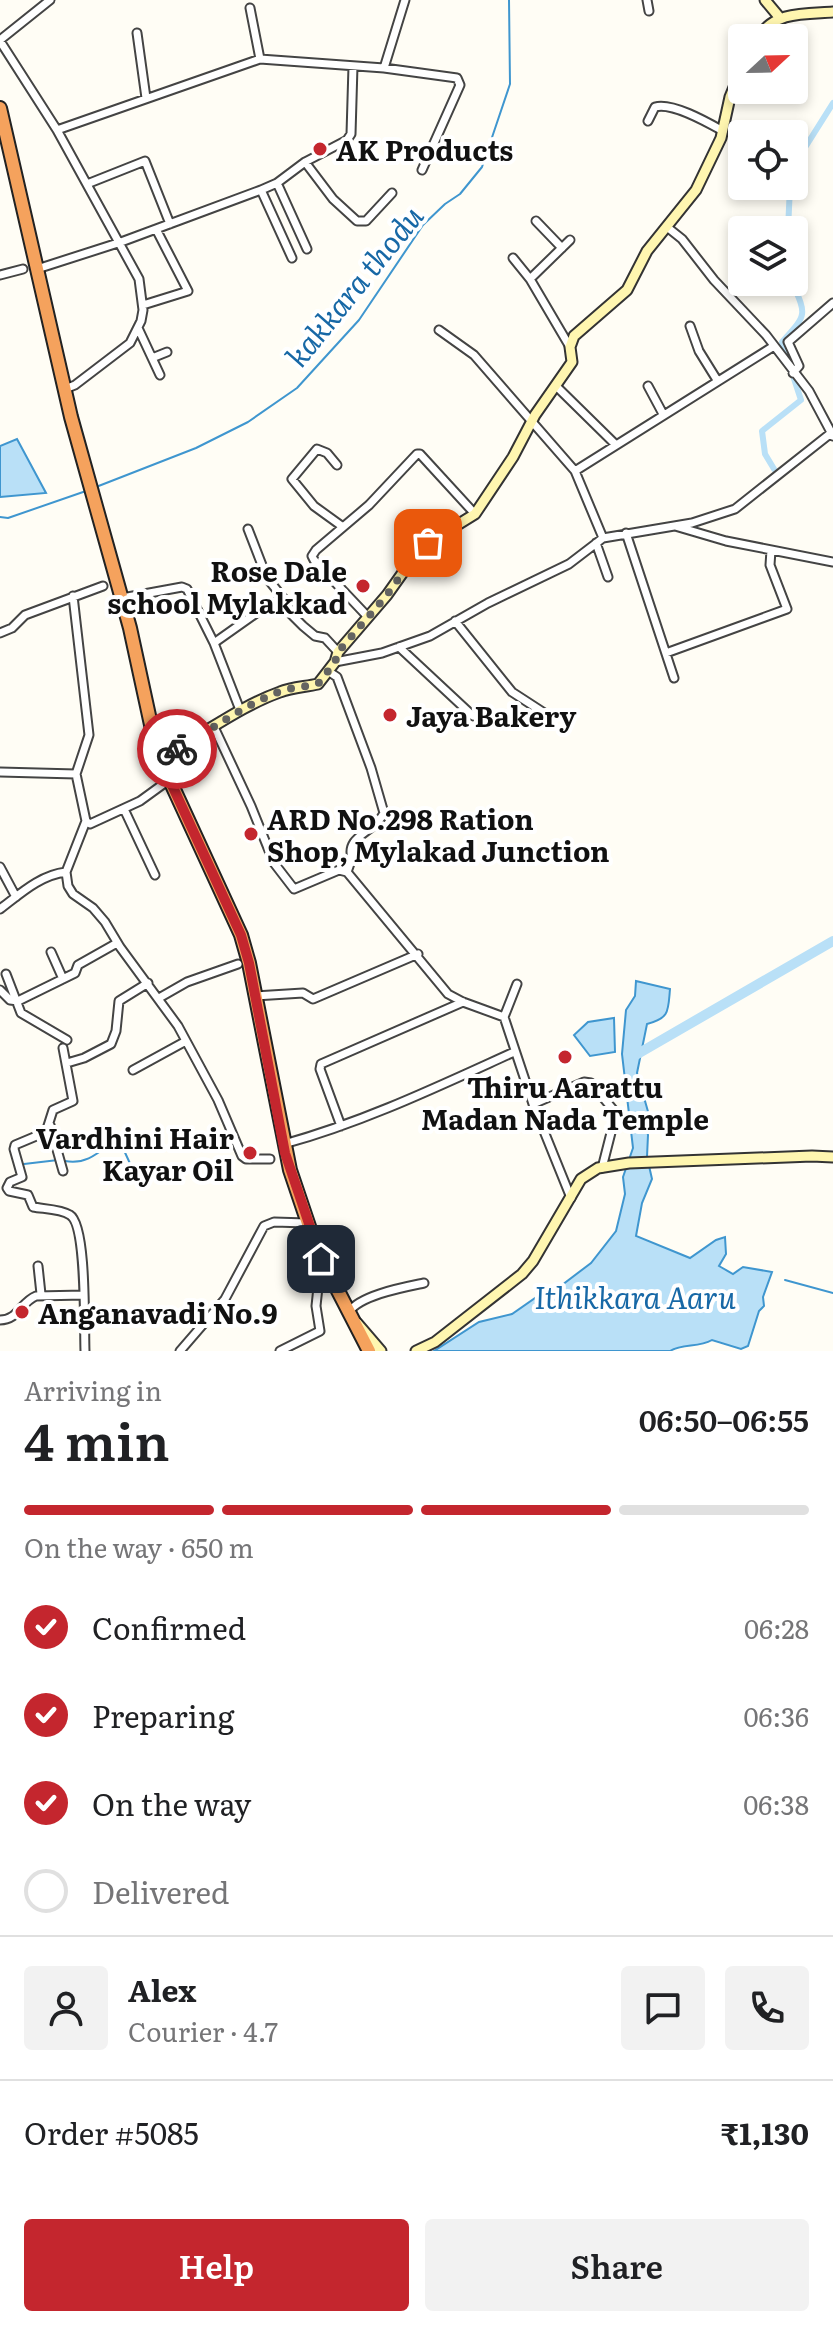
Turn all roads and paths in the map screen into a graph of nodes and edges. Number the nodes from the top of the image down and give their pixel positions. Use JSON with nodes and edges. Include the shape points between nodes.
{"nodes":[{"id":1,"x":50,"y":0,"type":"edge"},
{"id":2,"x":405,"y":0,"type":"edge"},
{"id":3,"x":647,"y":0,"type":"edge"},
{"id":4,"x":765,"y":0,"type":"edge"},
{"id":5,"x":250,"y":8,"type":"dead end"},
{"id":6,"x":649,"y":11,"type":"dead end"},
{"id":7,"x":833,"y":12,"type":"edge"},
{"id":8,"x":780,"y":18,"type":"junction"},
{"id":9,"x":768,"y":24,"type":"edge"},
{"id":10,"x":137,"y":33,"type":"dead end"},
{"id":11,"x":0,"y":40,"type":"edge"},
{"id":12,"x":260,"y":59,"type":"junction"},
{"id":13,"x":353,"y":66,"type":"junction"},
{"id":14,"x":384,"y":68,"type":"junction"},
{"id":15,"x":146,"y":98,"type":"junction"},
{"id":16,"x":729,"y":104,"type":"edge"},
{"id":17,"x":0,"y":108,"type":"edge"},
{"id":18,"x":648,"y":121,"type":"dead end"},
{"id":19,"x":57,"y":130,"type":"junction"},
{"id":20,"x":723,"y":131,"type":"junction"},
{"id":21,"x":305,"y":162,"type":"junction"},
{"id":22,"x":422,"y":170,"type":"dead end"},
{"id":23,"x":277,"y":183,"type":"junction"},
{"id":24,"x":87,"y":184,"type":"junction"},
{"id":25,"x":261,"y":190,"type":"junction"},
{"id":26,"x":392,"y":193,"type":"dead end"},
{"id":27,"x":536,"y":221,"type":"dead end"},
{"id":28,"x":170,"y":224,"type":"junction"},
{"id":29,"x":667,"y":227,"type":"junction"},
{"id":30,"x":156,"y":229,"type":"junction"},
{"id":31,"x":570,"y":240,"type":"dead end"},
{"id":32,"x":121,"y":242,"type":"junction"},
{"id":33,"x":562,"y":248,"type":"junction"},
{"id":34,"x":307,"y":249,"type":"dead end"},
{"id":35,"x":292,"y":258,"type":"dead end"},
{"id":36,"x":513,"y":258,"type":"dead end"},
{"id":37,"x":30,"y":269,"type":"junction"},
{"id":38,"x":0,"y":275,"type":"edge"},
{"id":39,"x":530,"y":279,"type":"junction"},
{"id":40,"x":833,"y":303,"type":"edge"},
{"id":41,"x":143,"y":305,"type":"junction"},
{"id":42,"x":690,"y":326,"type":"dead end"},
{"id":43,"x":138,"y":328,"type":"junction"},
{"id":44,"x":439,"y":330,"type":"dead end"},
{"id":45,"x":774,"y":346,"type":"junction"},
{"id":46,"x":570,"y":347,"type":"junction"},
{"id":47,"x":167,"y":352,"type":"dead end"},
{"id":48,"x":152,"y":358,"type":"junction"},
{"id":49,"x":793,"y":373,"type":"junction"},
{"id":50,"x":160,"y":375,"type":"dead end"},
{"id":51,"x":717,"y":380,"type":"junction"},
{"id":52,"x":556,"y":386,"type":"junction"},
{"id":53,"x":648,"y":386,"type":"dead end"},
{"id":54,"x":65,"y":389,"type":"junction"},
{"id":55,"x":663,"y":414,"type":"junction"},
{"id":56,"x":532,"y":421,"type":"junction"},
{"id":57,"x":832,"y":434,"type":"edge"},
{"id":58,"x":615,"y":444,"type":"junction"},
{"id":59,"x":337,"y":465,"type":"dead end"},
{"id":60,"x":575,"y":471,"type":"junction"},
{"id":61,"x":475,"y":514,"type":"junction"},
{"id":62,"x":675,"y":526,"type":"junction"},
{"id":63,"x":343,"y":527,"type":"junction"},
{"id":64,"x":248,"y":529,"type":"dead end"},
{"id":65,"x":626,"y":533,"type":"junction"},
{"id":66,"x":599,"y":540,"type":"junction"},
{"id":67,"x":771,"y":550,"type":"junction"},
{"id":68,"x":833,"y":562,"type":"edge"},
{"id":69,"x":608,"y":577,"type":"dead end"},
{"id":70,"x":103,"y":586,"type":"dead end"},
{"id":71,"x":73,"y":596,"type":"junction"},
{"id":72,"x":122,"y":598,"type":"junction"},
{"id":73,"x":284,"y":599,"type":"junction"},
{"id":74,"x":368,"y":617,"type":"junction"},
{"id":75,"x":455,"y":621,"type":"junction"},
{"id":76,"x":0,"y":633,"type":"edge"},
{"id":77,"x":214,"y":643,"type":"junction"},
{"id":78,"x":399,"y":647,"type":"junction"},
{"id":79,"x":666,"y":653,"type":"junction"},
{"id":80,"x":336,"y":657,"type":"junction"},
{"id":81,"x":328,"y":671,"type":"junction"},
{"id":82,"x":674,"y":678,"type":"dead end"},
{"id":83,"x":240,"y":710,"type":"junction"},
{"id":84,"x":473,"y":716,"type":"dead end"},
{"id":85,"x":552,"y":718,"type":"dead end"},
{"id":86,"x":214,"y":727,"type":"junction"},
{"id":87,"x":162,"y":756,"type":"junction"},
{"id":88,"x":0,"y":772,"type":"edge"},
{"id":89,"x":76,"y":774,"type":"junction"},
{"id":90,"x":162,"y":785,"type":"dead end"},
{"id":91,"x":124,"y":809,"type":"junction"},
{"id":92,"x":86,"y":821,"type":"junction"},
{"id":93,"x":0,"y":867,"type":"edge"},
{"id":94,"x":66,"y":872,"type":"junction"},
{"id":95,"x":347,"y":872,"type":"junction"},
{"id":96,"x":155,"y":875,"type":"dead end"},
{"id":97,"x":16,"y":897,"type":"junction"},
{"id":98,"x":0,"y":909,"type":"edge"},
{"id":99,"x":117,"y":943,"type":"junction"},
{"id":100,"x":51,"y":952,"type":"dead end"},
{"id":101,"x":418,"y":954,"type":"junction"},
{"id":102,"x":238,"y":964,"type":"dead end"},
{"id":103,"x":6,"y":974,"type":"dead end"},
{"id":104,"x":63,"y":979,"type":"junction"},
{"id":105,"x":148,"y":983,"type":"junction"},
{"id":106,"x":517,"y":984,"type":"dead end"},
{"id":107,"x":0,"y":990,"type":"edge"},
{"id":108,"x":255,"y":996,"type":"junction"},
{"id":109,"x":159,"y":998,"type":"junction"},
{"id":110,"x":18,"y":1001,"type":"junction"},
{"id":111,"x":463,"y":1002,"type":"junction"},
{"id":112,"x":504,"y":1017,"type":"junction"},
{"id":113,"x":186,"y":1041,"type":"junction"},
{"id":114,"x":514,"y":1052,"type":"junction"},
{"id":115,"x":67,"y":1063,"type":"junction"},
{"id":116,"x":133,"y":1070,"type":"dead end"},
{"id":117,"x":533,"y":1104,"type":"junction"},
{"id":118,"x":50,"y":1125,"type":"junction"},
{"id":119,"x":341,"y":1126,"type":"junction"},
{"id":120,"x":284,"y":1144,"type":"junction"},
{"id":121,"x":833,"y":1157,"type":"edge"},
{"id":122,"x":270,"y":1159,"type":"dead end"},
{"id":123,"x":602,"y":1168,"type":"junction"},
{"id":124,"x":63,"y":1171,"type":"dead end"},
{"id":125,"x":571,"y":1198,"type":"junction"},
{"id":126,"x":307,"y":1223,"type":"junction"},
{"id":127,"x":321,"y":1259,"type":"junction"},
{"id":128,"x":38,"y":1266,"type":"dead end"},
{"id":129,"x":424,"y":1283,"type":"dead end"},
{"id":130,"x":41,"y":1294,"type":"junction"},
{"id":131,"x":84,"y":1295,"type":"junction"},
{"id":132,"x":348,"y":1314,"type":"junction"},
{"id":133,"x":0,"y":1320,"type":"edge"},
{"id":134,"x":85,"y":1351,"type":"edge"},
{"id":135,"x":180,"y":1351,"type":"edge"},
{"id":136,"x":280,"y":1351,"type":"edge"},
{"id":137,"x":369,"y":1351,"type":"edge"},
{"id":138,"x":381,"y":1351,"type":"edge"},
{"id":139,"x":416,"y":1351,"type":"edge"}],
"edges":[{"from":1,"to":11,"type":"street"},
{"from":2,"to":14,"type":"street"},
{"from":3,"to":6,"type":"street"},
{"from":4,"to":8,"type":"main road"},
{"from":5,"to":12,"type":"street"},
{"from":7,"to":8,"type":"main road"},
{"from":8,"to":9,"type":"main road"},
{"from":10,"to":15,"type":"street"},
{"from":11,"to":19,"type":"street"},
{"from":12,"to":13,"type":"street"},
{"from":12,"to":15,"type":"street"},
{"from":13,"to":14,"type":"street"},
{"from":13,"to":21,"type":"street","via":[[349,139]]},
{"from":14,"to":22,"type":"street","via":[[459,81]]},
{"from":15,"to":19,"type":"street"},
{"from":16,"to":20,"type":"main road"},
{"from":17,"to":37,"type":"highway"},
{"from":18,"to":20,"type":"street","via":[[655,107],[663,105]]},
{"from":19,"to":24,"type":"street"},
{"from":20,"to":29,"type":"main road","via":[[696,190]]},
{"from":21,"to":23,"type":"street"},
{"from":21,"to":26,"type":"street","via":[[357,221],[366,221]]},
{"from":23,"to":25,"type":"street"},
{"from":23,"to":34,"type":"street"},
{"from":24,"to":28,"type":"street","via":[[145,161]]},
{"from":24,"to":32,"type":"street"},
{"from":25,"to":28,"type":"street"},
{"from":25,"to":35,"type":"street"},
{"from":27,"to":33,"type":"street"},
{"from":28,"to":30,"type":"street"},
{"from":29,"to":45,"type":"street"},
{"from":29,"to":46,"type":"main road","via":[[627,290],[579,330]]},
{"from":30,"to":32,"type":"street"},
{"from":30,"to":41,"type":"street","via":[[188,291]]},
{"from":31,"to":33,"type":"street"},
{"from":32,"to":37,"type":"street"},
{"from":32,"to":41,"type":"street","via":[[139,279]]},
{"from":33,"to":39,"type":"street"},
{"from":36,"to":39,"type":"street"},
{"from":37,"to":38,"type":"street"},
{"from":37,"to":54,"type":"highway"},
{"from":39,"to":46,"type":"street"},
{"from":40,"to":49,"type":"street","via":[[788,342],[799,366]]},
{"from":41,"to":43,"type":"street"},
{"from":42,"to":51,"type":"street"},
{"from":43,"to":48,"type":"street"},
{"from":43,"to":54,"type":"street","via":[[130,343]]},
{"from":44,"to":56,"type":"street","via":[[474,355]]},
{"from":45,"to":49,"type":"street"},
{"from":45,"to":51,"type":"street"},
{"from":46,"to":52,"type":"main road","via":[[572,362]]},
{"from":47,"to":48,"type":"street"},
{"from":48,"to":50,"type":"street"},
{"from":49,"to":57,"type":"street"},
{"from":51,"to":55,"type":"street"},
{"from":52,"to":56,"type":"main road"},
{"from":52,"to":58,"type":"street"},
{"from":53,"to":55,"type":"street"},
{"from":54,"to":72,"type":"highway"},
{"from":55,"to":58,"type":"street"},
{"from":56,"to":60,"type":"street"},
{"from":56,"to":61,"type":"main road"},
{"from":57,"to":62,"type":"street","via":[[735,509]]},
{"from":58,"to":60,"type":"street"},
{"from":59,"to":63,"type":"street","via":[[317,449],[292,479],[314,506]]},
{"from":60,"to":66,"type":"street"},
{"from":61,"to":63,"type":"street","via":[[418,454]]},
{"from":61,"to":74,"type":"main road","via":[[416,554]]},
{"from":62,"to":65,"type":"street"},
{"from":62,"to":67,"type":"street"},
{"from":63,"to":74,"type":"street","via":[[312,556]]},
{"from":64,"to":73,"type":"street","via":[[267,578]]},
{"from":65,"to":66,"type":"street"},
{"from":65,"to":79,"type":"street"},
{"from":66,"to":69,"type":"street"},
{"from":66,"to":75,"type":"street","via":[[569,564]]},
{"from":67,"to":68,"type":"street"},
{"from":67,"to":79,"type":"street","via":[[770,565],[787,609]]},
{"from":70,"to":71,"type":"street"},
{"from":71,"to":76,"type":"street","via":[[25,615]]},
{"from":71,"to":89,"type":"street","via":[[89,735]]},
{"from":72,"to":77,"type":"street","via":[[184,587]]},
{"from":72,"to":87,"type":"highway"},
{"from":73,"to":77,"type":"street"},
{"from":73,"to":80,"type":"street","via":[[291,614],[315,636],[325,638]]},
{"from":74,"to":80,"type":"main road"},
{"from":75,"to":78,"type":"street"},
{"from":75,"to":85,"type":"street","via":[[512,692]]},
{"from":77,"to":83,"type":"street"},
{"from":78,"to":80,"type":"street","via":[[357,660]]},
{"from":78,"to":84,"type":"street"},
{"from":79,"to":82,"type":"street"},
{"from":80,"to":81,"type":"main road"},
{"from":81,"to":83,"type":"main road","via":[[318,684],[281,691]]},
{"from":81,"to":95,"type":"street","via":[[337,677],[384,813],[352,842]]},
{"from":83,"to":86,"type":"main road"},
{"from":86,"to":87,"type":"main road"},
{"from":86,"to":95,"type":"street","via":[[274,863],[294,889],[339,870]]},
{"from":87,"to":108,"type":"highway","via":[[241,935]]},
{"from":88,"to":89,"type":"street"},
{"from":89,"to":92,"type":"street"},
{"from":90,"to":91,"type":"street"},
{"from":91,"to":92,"type":"street","via":[[95,824]]},
{"from":91,"to":96,"type":"street"},
{"from":92,"to":94,"type":"street"},
{"from":93,"to":97,"type":"street"},
{"from":94,"to":97,"type":"street"},
{"from":94,"to":99,"type":"street","via":[[71,892],[93,908]]},
{"from":95,"to":101,"type":"street"},
{"from":97,"to":98,"type":"street"},
{"from":99,"to":104,"type":"street"},
{"from":99,"to":105,"type":"street"},
{"from":100,"to":104,"type":"street"},
{"from":101,"to":108,"type":"street","via":[[313,999],[303,993]]},
{"from":101,"to":111,"type":"street","via":[[438,984]]},
{"from":102,"to":109,"type":"street"},
{"from":103,"to":110,"type":"street"},
{"from":104,"to":110,"type":"street"},
{"from":105,"to":109,"type":"street"},
{"from":105,"to":115,"type":"street","via":[[119,1001],[111,1044]]},
{"from":106,"to":112,"type":"street"},
{"from":107,"to":110,"type":"street"},
{"from":108,"to":120,"type":"highway"},
{"from":109,"to":113,"type":"street"},
{"from":110,"to":115,"type":"street","via":[[21,1013],[65,1044]]},
{"from":111,"to":112,"type":"street"},
{"from":111,"to":119,"type":"street","via":[[321,1064]]},
{"from":112,"to":114,"type":"street"},
{"from":113,"to":116,"type":"street"},
{"from":113,"to":122,"type":"street","via":[[242,1156]]},
{"from":114,"to":117,"type":"street"},
{"from":114,"to":119,"type":"street"},
{"from":115,"to":118,"type":"street","via":[[73,1101],[53,1110]]},
{"from":117,"to":123,"type":"street","via":[[591,1083],[616,1113]]},
{"from":117,"to":125,"type":"street"},
{"from":118,"to":124,"type":"street"},
{"from":118,"to":131,"type":"street","via":[[15,1145],[22,1177],[7,1190],[28,1195],[33,1207],[68,1214],[76,1221]]},
{"from":119,"to":120,"type":"street"},
{"from":120,"to":126,"type":"highway"},
{"from":121,"to":123,"type":"main road"},
{"from":123,"to":125,"type":"main road","via":[[581,1179]]},
{"from":125,"to":139,"type":"main road","via":[[522,1274]]},
{"from":126,"to":127,"type":"highway"},
{"from":126,"to":135,"type":"street","via":[[269,1223],[261,1228],[225,1299]]},
{"from":127,"to":132,"type":"highway"},
{"from":127,"to":136,"type":"street","via":[[316,1306],[320,1331]]},
{"from":128,"to":130,"type":"street"},
{"from":129,"to":132,"type":"street","via":[[380,1294],[353,1306]]},
{"from":130,"to":131,"type":"street"},
{"from":130,"to":133,"type":"street","via":[[29,1298],[10,1319]]},
{"from":131,"to":134,"type":"street"},
{"from":132,"to":137,"type":"highway"},
{"from":132,"to":138,"type":"main road"}]}
